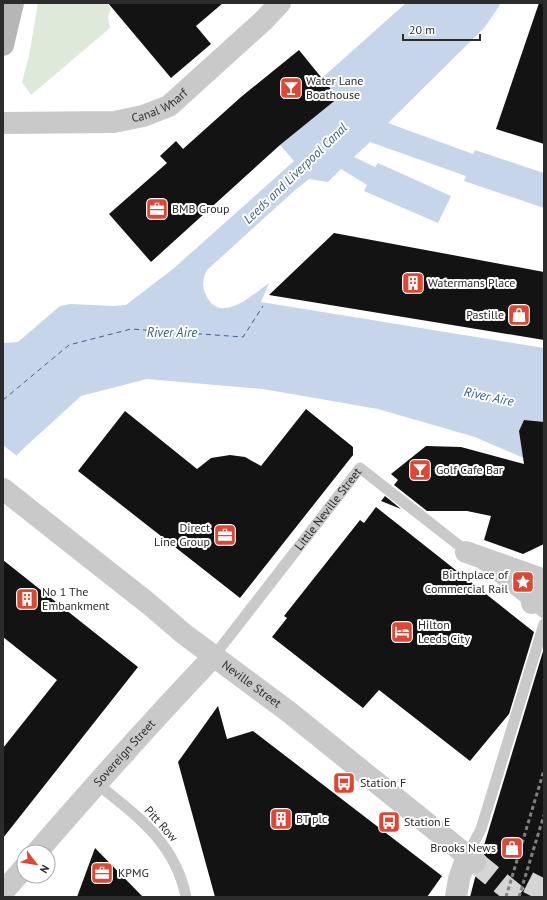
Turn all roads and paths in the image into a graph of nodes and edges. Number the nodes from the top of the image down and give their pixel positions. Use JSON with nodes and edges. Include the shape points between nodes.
{"nodes":[{"id":1,"x":6,"y":3,"type":"edge"},
{"id":2,"x":13,"y":3,"type":"edge"},
{"id":3,"x":280,"y":3,"type":"edge"},
{"id":4,"x":3,"y":8,"type":"edge"},
{"id":5,"x":3,"y":45,"type":"edge"},
{"id":6,"x":3,"y":122,"type":"edge"},
{"id":7,"x":3,"y":489,"type":"edge"},
{"id":8,"x":466,"y":552,"type":"joint"},
{"id":9,"x":538,"y":608,"type":"edge"},
{"id":10,"x":544,"y":624,"type":"edge"},
{"id":11,"x":214,"y":656,"type":"junction"},
{"id":12,"x":96,"y":783,"type":"junction"},
{"id":13,"x":44,"y":844,"type":"edge"},
{"id":14,"x":471,"y":859,"type":"junction"},
{"id":15,"x":16,"y":877,"type":"edge"},
{"id":16,"x":3,"y":892,"type":"edge"},
{"id":17,"x":186,"y":897,"type":"edge"},
{"id":18,"x":456,"y":897,"type":"edge"}],
"edges":[{"from":1,"to":4,"type":"lane"},
{"from":2,"to":5,"type":"street"},
{"from":3,"to":6,"type":"street","name":"Canal Wharf","via":[[169,106],[143,116],[114,122]]},
{"from":7,"to":11,"type":"street","name":"Neville Street"},
{"from":8,"to":9,"type":"street","name":"Little Neville Street","via":[[540,578]]},
{"from":8,"to":11,"type":"lane","name":"Little Neville Street","via":[[360,468]]},
{"from":10,"to":14,"type":"lane"},
{"from":11,"to":12,"type":"street","name":"Sovereign Street"},
{"from":11,"to":14,"type":"street","name":"Neville Street","via":[[289,712]]},
{"from":12,"to":13,"type":"street","name":"Sovereign Street"},
{"from":12,"to":17,"type":"lane","name":"Pitt Row","via":[[144,822],[168,850],[183,880]]},
{"from":14,"to":18,"type":"street","via":[[459,879]]},
{"from":15,"to":16,"type":"street"}]}
